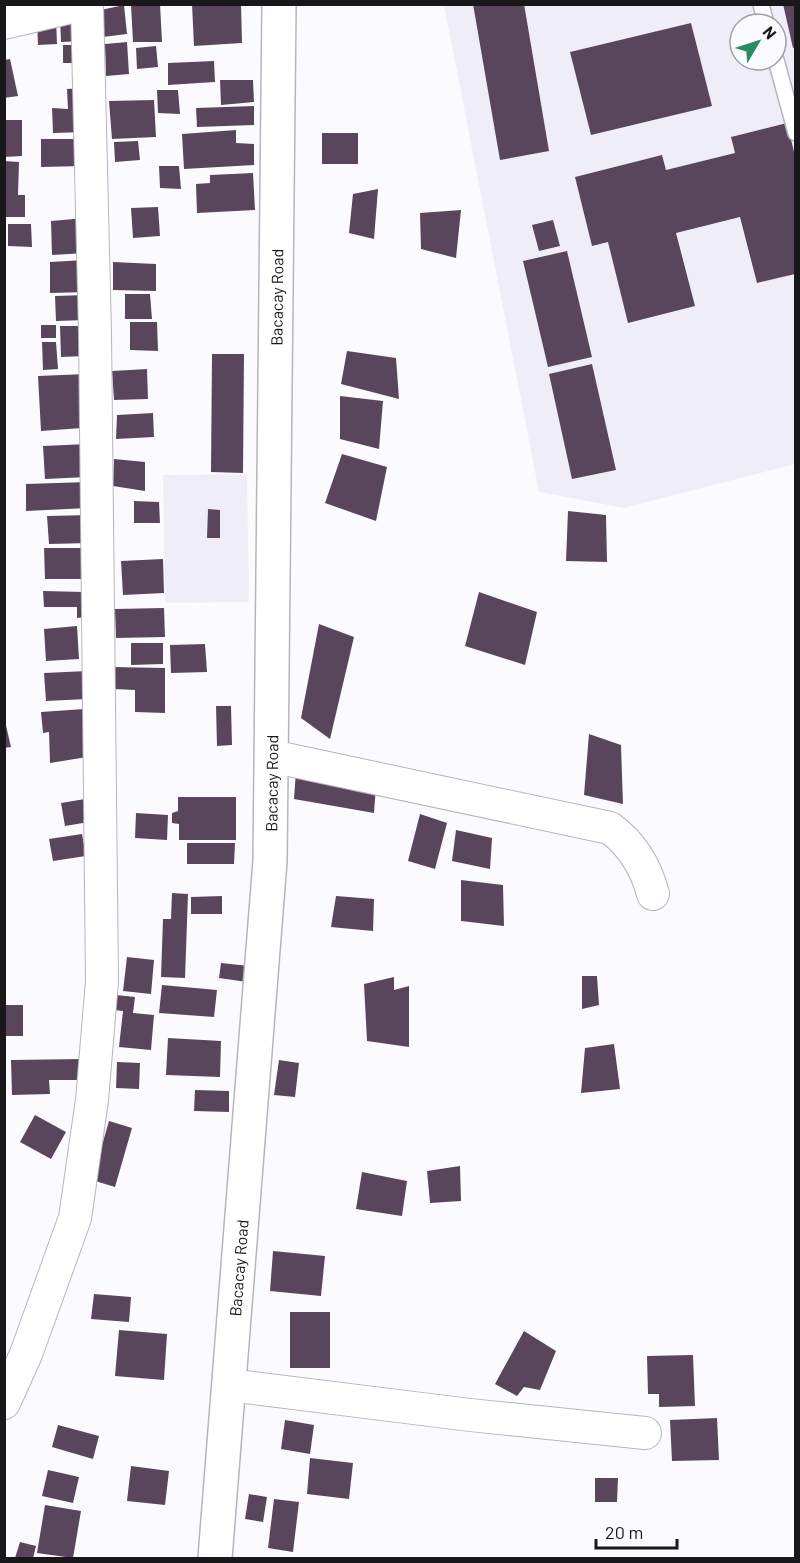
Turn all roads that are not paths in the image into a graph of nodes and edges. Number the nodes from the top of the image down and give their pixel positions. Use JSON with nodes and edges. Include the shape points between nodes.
{"nodes":[{"id":1,"x":86,"y":4,"type":"edge"},
{"id":2,"x":279,"y":4,"type":"edge"},
{"id":3,"x":4,"y":23,"type":"edge"},
{"id":4,"x":779,"y":72,"type":"edge"},
{"id":5,"x":795,"y":132,"type":"edge"},
{"id":6,"x":271,"y":756,"type":"junction"},
{"id":7,"x":653,"y":894,"type":"dead end"},
{"id":8,"x":230,"y":1385,"type":"junction"},
{"id":9,"x":4,"y":1403,"type":"edge"},
{"id":10,"x":645,"y":1433,"type":"dead end"},
{"id":11,"x":215,"y":1558,"type":"edge"}],
"edges":[{"from":1,"to":3,"type":"street"},
{"from":1,"to":9,"type":"street","via":[[95,333],[102,981],[92,1100],[75,1218]]},
{"from":2,"to":6,"type":"main road","name":"Bacacay Road"},
{"from":4,"to":5,"type":"lane"},
{"from":6,"to":7,"type":"street","via":[[610,828],[626,840],[647,871]]},
{"from":6,"to":8,"type":"main road","name":"Bacacay Road","via":[[270,861]]},
{"from":8,"to":10,"type":"street"},
{"from":8,"to":11,"type":"main road","name":"Bacacay Road"}]}
